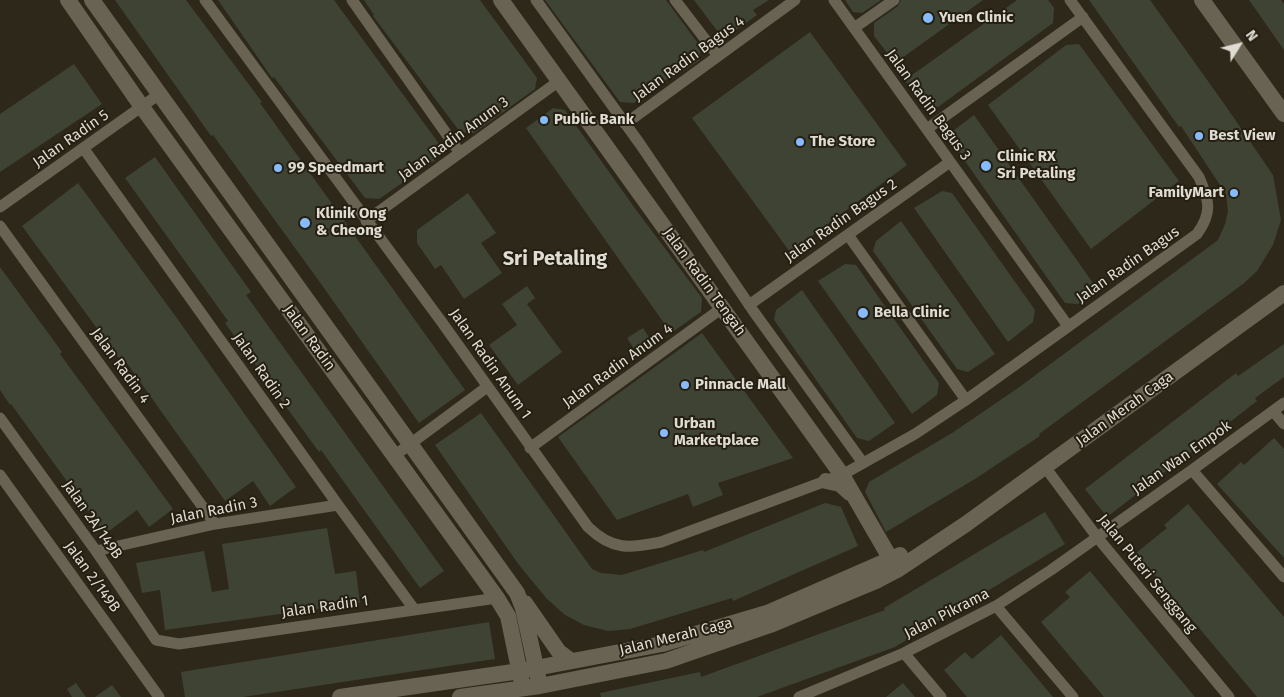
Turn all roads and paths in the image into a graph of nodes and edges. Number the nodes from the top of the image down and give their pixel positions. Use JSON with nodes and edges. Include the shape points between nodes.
{"nodes":[{"id":1,"x":68,"y":0,"type":"edge"},
{"id":2,"x":92,"y":0,"type":"edge"},
{"id":3,"x":205,"y":0,"type":"edge"},
{"id":4,"x":352,"y":0,"type":"edge"},
{"id":5,"x":501,"y":0,"type":"edge"},
{"id":6,"x":536,"y":0,"type":"edge"},
{"id":7,"x":675,"y":0,"type":"edge"},
{"id":8,"x":795,"y":0,"type":"edge"},
{"id":9,"x":834,"y":0,"type":"edge"},
{"id":10,"x":894,"y":0,"type":"edge"},
{"id":11,"x":1070,"y":0,"type":"edge"},
{"id":12,"x":1202,"y":0,"type":"edge"},
{"id":13,"x":1083,"y":17,"type":"junction"},
{"id":14,"x":854,"y":28,"type":"junction"},
{"id":15,"x":718,"y":56,"type":"junction"},
{"id":16,"x":560,"y":81,"type":"junction"},
{"id":17,"x":158,"y":95,"type":"junction"},
{"id":18,"x":142,"y":107,"type":"junction"},
{"id":19,"x":1284,"y":114,"type":"edge"},
{"id":20,"x":625,"y":124,"type":"junction"},
{"id":21,"x":927,"y":129,"type":"junction"},
{"id":22,"x":84,"y":149,"type":"junction"},
{"id":23,"x":460,"y":153,"type":"junction"},
{"id":24,"x":950,"y":162,"type":"junction"},
{"id":25,"x":0,"y":207,"type":"edge"},
{"id":26,"x":366,"y":221,"type":"junction"},
{"id":27,"x":0,"y":226,"type":"edge"},
{"id":28,"x":848,"y":235,"type":"junction"},
{"id":29,"x":1284,"y":293,"type":"edge"},
{"id":30,"x":749,"y":305,"type":"junction"},
{"id":31,"x":722,"y":308,"type":"junction"},
{"id":32,"x":1068,"y":326,"type":"junction"},
{"id":33,"x":487,"y":387,"type":"junction"},
{"id":34,"x":966,"y":400,"type":"junction"},
{"id":35,"x":1284,"y":403,"type":"edge"},
{"id":36,"x":1273,"y":412,"type":"junction"},
{"id":37,"x":0,"y":418,"type":"edge"},
{"id":38,"x":1284,"y":424,"type":"edge"},
{"id":39,"x":410,"y":444,"type":"junction"},
{"id":40,"x":530,"y":448,"type":"junction"},
{"id":41,"x":394,"y":456,"type":"junction"},
{"id":42,"x":863,"y":464,"type":"junction"},
{"id":43,"x":1045,"y":467,"type":"junction"},
{"id":44,"x":1192,"y":470,"type":"junction"},
{"id":45,"x":0,"y":475,"type":"edge"},
{"id":46,"x":842,"y":475,"type":"junction"},
{"id":47,"x":826,"y":481,"type":"junction"},
{"id":48,"x":854,"y":496,"type":"junction"},
{"id":49,"x":338,"y":506,"type":"junction"},
{"id":50,"x":215,"y":524,"type":"junction"},
{"id":51,"x":1097,"y":537,"type":"junction"},
{"id":52,"x":96,"y":550,"type":"junction"},
{"id":53,"x":894,"y":565,"type":"junction"},
{"id":54,"x":1284,"y":577,"type":"edge"},
{"id":55,"x":518,"y":593,"type":"junction"},
{"id":56,"x":497,"y":598,"type":"junction"},
{"id":57,"x":996,"y":606,"type":"junction"},
{"id":58,"x":414,"y":609,"type":"junction"},
{"id":59,"x":156,"y":640,"type":"joint"},
{"id":60,"x":904,"y":653,"type":"junction"},
{"id":61,"x":571,"y":661,"type":"junction"},
{"id":62,"x":536,"y":668,"type":"junction"},
{"id":63,"x":520,"y":671,"type":"junction"},
{"id":64,"x":540,"y":686,"type":"junction"},
{"id":65,"x":523,"y":688,"type":"junction"},
{"id":66,"x":806,"y":696,"type":"edge"},
{"id":67,"x":159,"y":697,"type":"edge"},
{"id":68,"x":340,"y":697,"type":"edge"},
{"id":69,"x":460,"y":697,"type":"edge"},
{"id":70,"x":941,"y":697,"type":"edge"},
{"id":71,"x":1073,"y":697,"type":"edge"},
{"id":72,"x":1229,"y":697,"type":"edge"}],
"edges":[{"from":1,"to":18,"type":"street","name":"Jalan Radin"},
{"from":2,"to":17,"type":"street","name":"Jalan Radin"},
{"from":3,"to":26,"type":"street","name":"Jalan Radin Anum 1"},
{"from":4,"to":23,"type":"street"},
{"from":5,"to":16,"type":"street","name":"Jalan Radin Tengah"},
{"from":6,"to":20,"type":"street","name":"Jalan Radin Tengah"},
{"from":7,"to":15,"type":"street"},
{"from":8,"to":15,"type":"street","name":"Jalan Radin Bagus 4"},
{"from":9,"to":14,"type":"street","name":"Jalan Radin Bagus 3"},
{"from":10,"to":14,"type":"street"},
{"from":11,"to":13,"type":"street","name":"Jalan Radin Bagus"},
{"from":12,"to":19,"type":"street"},
{"from":13,"to":21,"type":"street"},
{"from":13,"to":32,"type":"street","name":"Jalan Radin Bagus","via":[[1199,177],[1209,208],[1206,222],[1197,234]]},
{"from":14,"to":21,"type":"street","name":"Jalan Radin Bagus 3"},
{"from":15,"to":20,"type":"street","name":"Jalan Radin Bagus 4"},
{"from":16,"to":23,"type":"street","name":"Jalan Radin Anum 3"},
{"from":16,"to":31,"type":"street","name":"Jalan Radin Tengah"},
{"from":17,"to":18,"type":"street","name":"Jalan Radin 5"},
{"from":17,"to":39,"type":"street","name":"Jalan Radin"},
{"from":18,"to":22,"type":"street","name":"Jalan Radin 5"},
{"from":18,"to":41,"type":"street","name":"Jalan Radin"},
{"from":20,"to":30,"type":"street","name":"Jalan Radin Tengah"},
{"from":21,"to":24,"type":"street","name":"Jalan Radin Bagus 3"},
{"from":22,"to":25,"type":"street","name":"Jalan Radin 5"},
{"from":22,"to":49,"type":"street","name":"Jalan Radin 2"},
{"from":23,"to":26,"type":"street","name":"Jalan Radin Anum 3"},
{"from":24,"to":28,"type":"street","name":"Jalan Radin Bagus 2"},
{"from":24,"to":32,"type":"street","name":"Jalan Radin Bagus 3"},
{"from":26,"to":33,"type":"street","name":"Jalan Radin Anum 1"},
{"from":27,"to":50,"type":"street","name":"Jalan Radin 4"},
{"from":28,"to":30,"type":"street","name":"Jalan Radin Bagus 2"},
{"from":28,"to":34,"type":"street"},
{"from":29,"to":43,"type":"street","name":"Jalan Merah Caga"},
{"from":30,"to":42,"type":"street","name":"Jalan Radin Tengah"},
{"from":31,"to":40,"type":"street","name":"Jalan Radin Anum 4"},
{"from":31,"to":46,"type":"street","name":"Jalan Radin Tengah"},
{"from":32,"to":34,"type":"street","name":"Jalan Radin Bagus"},
{"from":33,"to":39,"type":"street"},
{"from":33,"to":40,"type":"street","name":"Jalan Radin Anum 1"},
{"from":34,"to":42,"type":"street","name":"Jalan Radin Bagus"},
{"from":35,"to":36,"type":"street","name":"Jalan Wan Empok"},
{"from":36,"to":38,"type":"street"},
{"from":36,"to":44,"type":"street","name":"Jalan Wan Empok"},
{"from":37,"to":52,"type":"street","name":"Jalan 2A/149B"},
{"from":39,"to":41,"type":"street"},
{"from":39,"to":55,"type":"street","name":"Jalan Radin"},
{"from":40,"to":47,"type":"street","name":"Jalan Radin Anum 1","via":[[588,527],[599,538],[623,546],[661,542]]},
{"from":41,"to":56,"type":"street","name":"Jalan Radin"},
{"from":42,"to":46,"type":"street","name":"Jalan Radin Bagus"},
{"from":43,"to":51,"type":"street","name":"Jalan Puteri Senggang"},
{"from":43,"to":53,"type":"street","name":"Jalan Merah Caga","via":[[966,524]]},
{"from":44,"to":51,"type":"street","name":"Jalan Wan Empok"},
{"from":44,"to":54,"type":"street"},
{"from":45,"to":67,"type":"street","name":"Jalan 2/149B"},
{"from":46,"to":47,"type":"street","name":"Jalan Radin Anum 1"},
{"from":46,"to":48,"type":"street","name":"Jalan Radin Tengah"},
{"from":47,"to":48,"type":"street","via":[[840,484]]},
{"from":48,"to":53,"type":"street","name":"Jalan Radin Tengah"},
{"from":49,"to":50,"type":"street","name":"Jalan Radin 3"},
{"from":49,"to":58,"type":"street","name":"Jalan Radin 2"},
{"from":50,"to":52,"type":"street","name":"Jalan Radin 3"},
{"from":51,"to":57,"type":"street","name":"Jalan Pikrama"},
{"from":51,"to":72,"type":"street","name":"Jalan Puteri Senggang"},
{"from":52,"to":59,"type":"street","name":"Jalan 2A/149B"},
{"from":53,"to":61,"type":"street","name":"Jalan Merah Caga","via":[[767,613],[662,644]]},
{"from":53,"to":64,"type":"street","name":"Jalan Merah Caga","via":[[878,580],[770,625],[666,661]]},
{"from":55,"to":61,"type":"street","via":[[559,652]]},
{"from":55,"to":62,"type":"street","name":"Jalan Radin"},
{"from":56,"to":58,"type":"street","name":"Jalan Radin 1"},
{"from":56,"to":63,"type":"street","name":"Jalan Radin","via":[[508,616]]},
{"from":57,"to":60,"type":"street","name":"Jalan Pikrama"},
{"from":57,"to":71,"type":"street"},
{"from":58,"to":59,"type":"street","name":"Jalan Radin 1","via":[[179,644]]},
{"from":60,"to":66,"type":"street","name":"Jalan Pikrama"},
{"from":60,"to":70,"type":"street"},
{"from":61,"to":62,"type":"street","name":"Jalan Merah Caga"},
{"from":62,"to":63,"type":"street","name":"Jalan Merah Caga"},
{"from":62,"to":64,"type":"street","name":"Jalan Radin"},
{"from":63,"to":65,"type":"street","name":"Jalan Radin"},
{"from":63,"to":68,"type":"street","name":"Jalan Merah Caga"},
{"from":64,"to":65,"type":"street","name":"Jalan Merah Caga"},
{"from":65,"to":69,"type":"street","name":"Jalan Merah Caga"}]}
